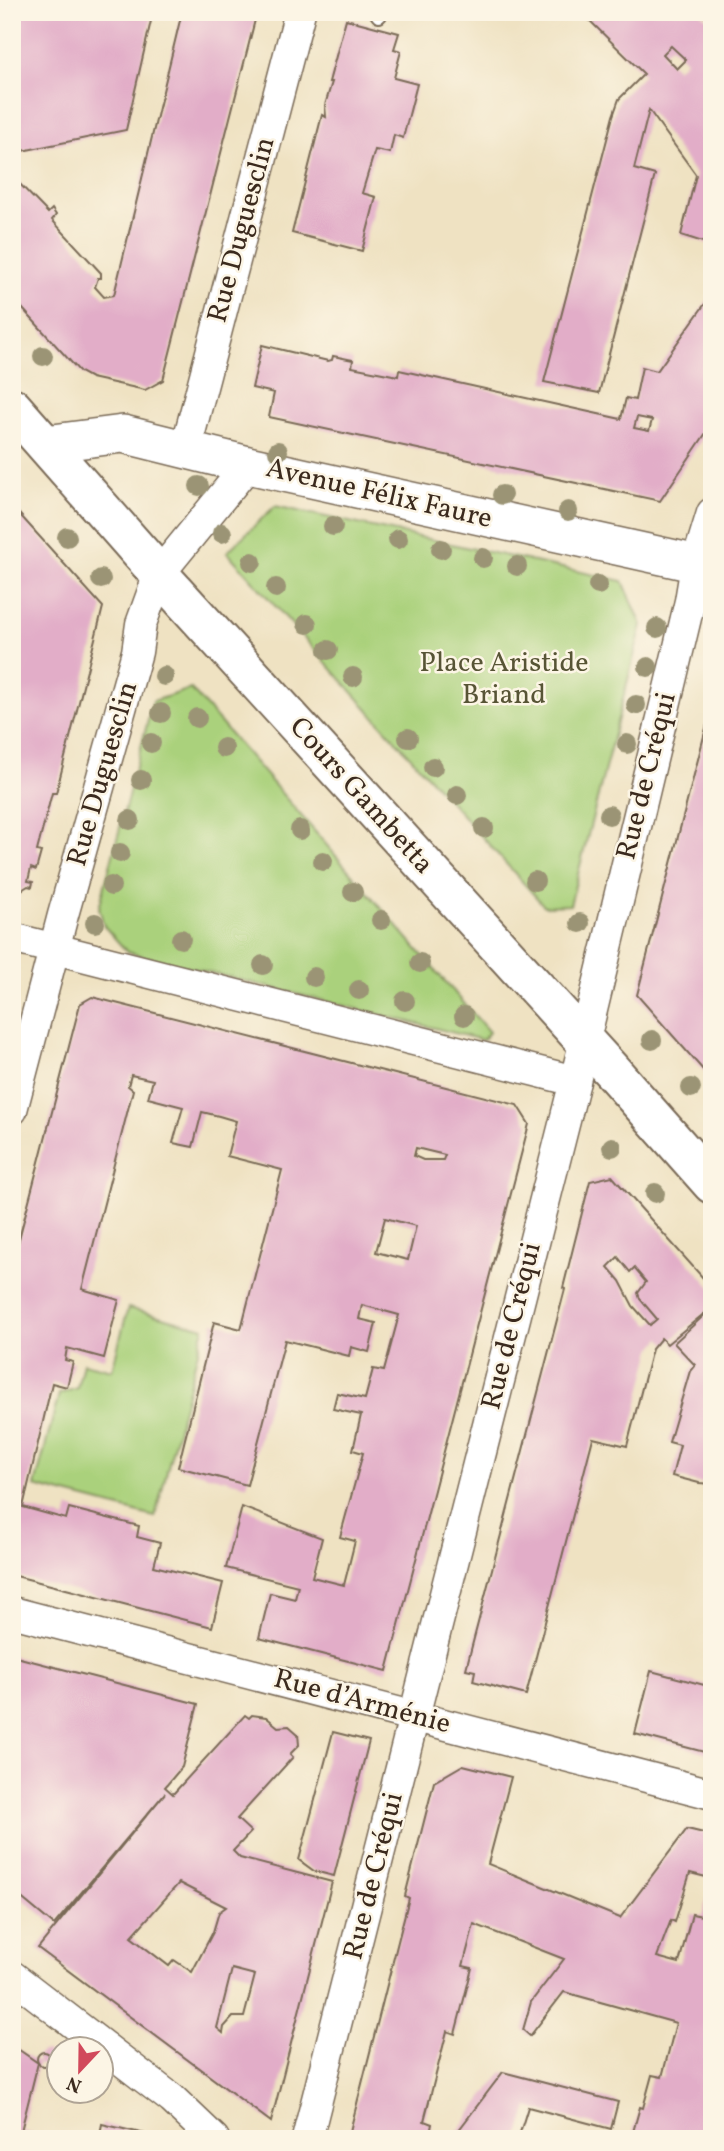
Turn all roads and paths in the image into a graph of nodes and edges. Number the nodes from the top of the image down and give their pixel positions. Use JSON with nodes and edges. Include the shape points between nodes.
{"nodes":[{"id":1,"x":300,"y":12,"type":"edge"},
{"id":2,"x":12,"y":407,"type":"edge"},
{"id":3,"x":45,"y":444,"type":"junction"},
{"id":4,"x":186,"y":448,"type":"junction"},
{"id":5,"x":248,"y":465,"type":"junction"},
{"id":6,"x":712,"y":513,"type":"edge"},
{"id":7,"x":704,"y":566,"type":"edge"},
{"id":8,"x":159,"y":573,"type":"junction"},
{"id":9,"x":12,"y":938,"type":"edge"},
{"id":10,"x":55,"y":949,"type":"junction"},
{"id":11,"x":584,"y":1041,"type":"junction"},
{"id":12,"x":575,"y":1081,"type":"junction"},
{"id":13,"x":12,"y":1110,"type":"edge"},
{"id":14,"x":712,"y":1184,"type":"edge"},
{"id":15,"x":12,"y":1612,"type":"edge"},
{"id":16,"x":415,"y":1716,"type":"junction"},
{"id":17,"x":712,"y":1794,"type":"edge"},
{"id":18,"x":12,"y":1976,"type":"edge"},
{"id":19,"x":214,"y":2139,"type":"edge"},
{"id":20,"x":307,"y":2139,"type":"edge"}],
"edges":[{"from":1,"to":4,"type":"street","name":"Rue Duguesclin"},
{"from":2,"to":3,"type":"main road","name":"Cours Gambetta"},
{"from":3,"to":4,"type":"street","name":"Avenue Félix Faure","via":[[123,434]]},
{"from":3,"to":8,"type":"main road","name":"Cours Gambetta"},
{"from":4,"to":5,"type":"street","name":"Avenue Félix Faure"},
{"from":5,"to":7,"type":"street","name":"Avenue Félix Faure"},
{"from":5,"to":8,"type":"street","name":"Rue Duguesclin"},
{"from":6,"to":7,"type":"street","name":"Rue de Créqui"},
{"from":7,"to":11,"type":"street","name":"Rue de Créqui","via":[[690,601]]},
{"from":8,"to":10,"type":"street","name":"Rue Duguesclin","via":[[141,624]]},
{"from":8,"to":11,"type":"main road","name":"Cours Gambetta"},
{"from":9,"to":10,"type":"street"},
{"from":10,"to":12,"type":"street"},
{"from":10,"to":13,"type":"street","name":"Rue Duguesclin"},
{"from":11,"to":12,"type":"street","name":"Rue de Créqui"},
{"from":11,"to":14,"type":"main road","name":"Cours Gambetta"},
{"from":12,"to":16,"type":"street","name":"Rue de Créqui"},
{"from":15,"to":16,"type":"street","name":"Rue d’Arménie"},
{"from":16,"to":17,"type":"street","name":"Rue d’Arménie"},
{"from":16,"to":20,"type":"street","name":"Rue de Créqui"},
{"from":18,"to":19,"type":"street","via":[[172,2099]]}]}
